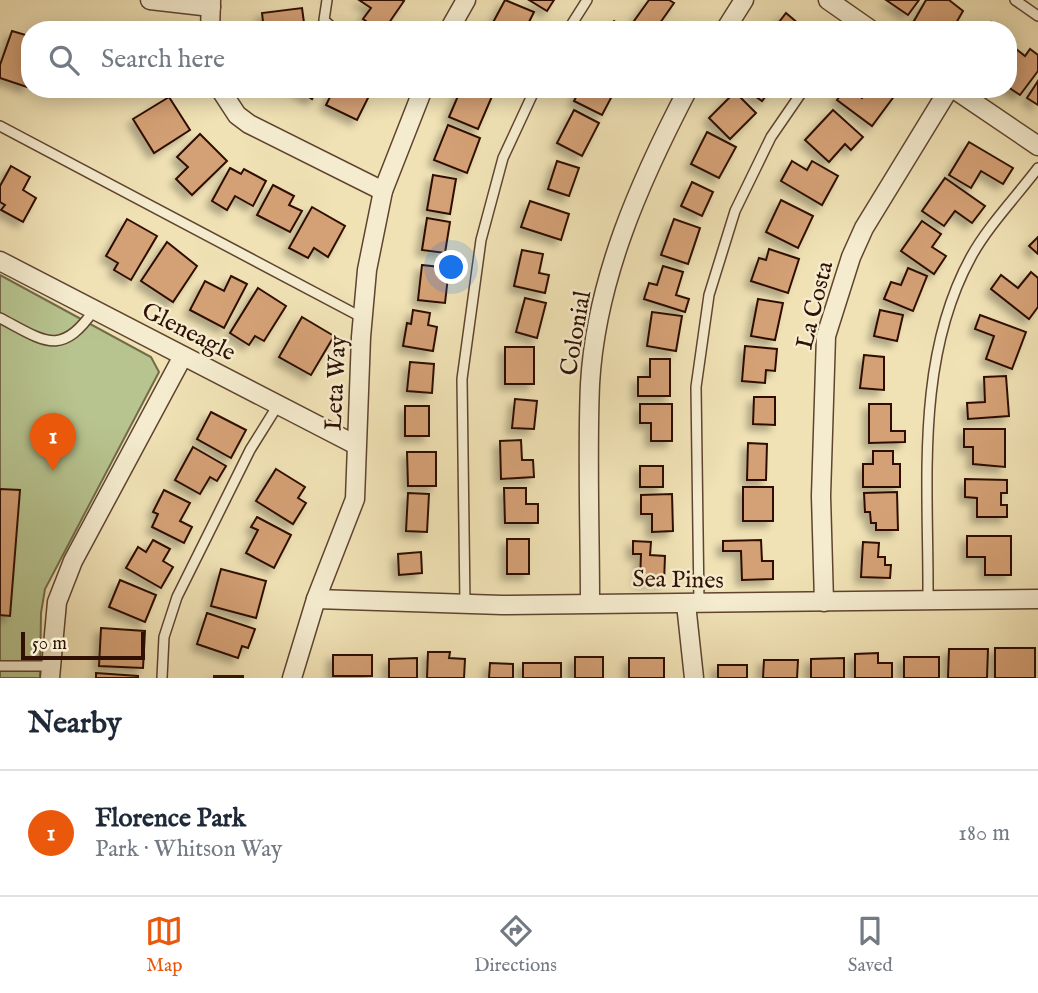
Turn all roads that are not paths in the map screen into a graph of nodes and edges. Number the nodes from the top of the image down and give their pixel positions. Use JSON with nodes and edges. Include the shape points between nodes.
{"nodes":[{"id":1,"x":150,"y":0,"type":"edge"},
{"id":2,"x":327,"y":0,"type":"edge"},
{"id":3,"x":466,"y":0,"type":"edge"},
{"id":4,"x":587,"y":0,"type":"edge"},
{"id":5,"x":744,"y":0,"type":"edge"},
{"id":6,"x":828,"y":0,"type":"edge"},
{"id":7,"x":1015,"y":0,"type":"edge"},
{"id":8,"x":211,"y":3,"type":"edge"},
{"id":9,"x":1038,"y":16,"type":"edge"},
{"id":10,"x":211,"y":21,"type":"edge"},
{"id":11,"x":325,"y":21,"type":"edge"},
{"id":12,"x":454,"y":21,"type":"edge"},
{"id":13,"x":574,"y":21,"type":"edge"},
{"id":14,"x":731,"y":21,"type":"edge"},
{"id":15,"x":847,"y":21,"type":"edge"},
{"id":16,"x":226,"y":98,"type":"edge"},
{"id":17,"x":419,"y":98,"type":"edge"},
{"id":18,"x":531,"y":98,"type":"edge"},
{"id":19,"x":684,"y":98,"type":"edge"},
{"id":20,"x":798,"y":98,"type":"edge"},
{"id":21,"x":946,"y":98,"type":"edge"},
{"id":22,"x":966,"y":98,"type":"edge"},
{"id":23,"x":0,"y":126,"type":"edge"},
{"id":24,"x":1038,"y":146,"type":"edge"},
{"id":25,"x":1038,"y":168,"type":"edge"},
{"id":26,"x":383,"y":191,"type":"junction"},
{"id":27,"x":0,"y":261,"type":"edge"},
{"id":28,"x":94,"y":310,"type":"junction"},
{"id":29,"x":0,"y":318,"type":"edge"},
{"id":30,"x":363,"y":318,"type":"junction"},
{"id":31,"x":183,"y":356,"type":"junction"},
{"id":32,"x":278,"y":405,"type":"junction"},
{"id":33,"x":356,"y":445,"type":"junction"},
{"id":34,"x":316,"y":599,"type":"junction"},
{"id":35,"x":1038,"y":599,"type":"edge"},
{"id":36,"x":928,"y":601,"type":"junction"},
{"id":37,"x":590,"y":602,"type":"junction"},
{"id":38,"x":824,"y":602,"type":"junction"},
{"id":39,"x":465,"y":604,"type":"junction"},
{"id":40,"x":692,"y":604,"type":"junction"},
{"id":41,"x":0,"y":666,"type":"edge"},
{"id":42,"x":51,"y":672,"type":"edge"},
{"id":43,"x":162,"y":678,"type":"edge"},
{"id":44,"x":292,"y":678,"type":"edge"},
{"id":45,"x":694,"y":678,"type":"edge"}],
"edges":[{"from":1,"to":8,"type":"street"},
{"from":2,"to":11,"type":"lane"},
{"from":3,"to":12,"type":"street"},
{"from":4,"to":13,"type":"lane"},
{"from":5,"to":14,"type":"street"},
{"from":6,"to":15,"type":"street"},
{"from":7,"to":9,"type":"lane"},
{"from":8,"to":10,"type":"street"},
{"from":16,"to":26,"type":"street","via":[[248,124]]},
{"from":17,"to":26,"type":"street","name":"Leta Way"},
{"from":18,"to":39,"type":"lane","via":[[503,158],[477,265],[463,379]]},
{"from":19,"to":37,"type":"street","name":"Colonial","via":[[638,189],[619,240],[602,311],[590,382]]},
{"from":20,"to":40,"type":"lane","via":[[771,137],[735,211],[709,295],[696,387]]},
{"from":21,"to":38,"type":"street","name":"La Costa","via":[[864,228],[826,336],[821,495]]},
{"from":22,"to":24,"type":"street"},
{"from":23,"to":30,"type":"lane"},
{"from":25,"to":36,"type":"lane","via":[[972,255],[949,303],[931,382]]},
{"from":26,"to":30,"type":"street","name":"Leta Way","via":[[367,270]]},
{"from":27,"to":28,"type":"street","name":"Gleneagle"},
{"from":28,"to":29,"type":"lane","via":[[78,332],[58,342],[47,342]]},
{"from":28,"to":31,"type":"street","name":"Gleneagle"},
{"from":30,"to":33,"type":"street","name":"Leta Way"},
{"from":31,"to":32,"type":"street","name":"Gleneagle"},
{"from":31,"to":42,"type":"street","via":[[73,561],[57,602]]},
{"from":32,"to":33,"type":"street","name":"Gleneagle"},
{"from":32,"to":43,"type":"lane","via":[[250,450],[177,597],[164,637]]},
{"from":33,"to":34,"type":"street","name":"Leta Way","via":[[355,499]]},
{"from":34,"to":39,"type":"street","name":"Sea Pines"},
{"from":34,"to":44,"type":"street","name":"Leta Way"},
{"from":35,"to":36,"type":"street","name":"Sea Pines"},
{"from":36,"to":38,"type":"street","name":"Sea Pines"},
{"from":37,"to":39,"type":"street","name":"Sea Pines"},
{"from":37,"to":40,"type":"street","name":"Sea Pines"},
{"from":38,"to":40,"type":"street","name":"Sea Pines"},
{"from":40,"to":45,"type":"street"},
{"from":41,"to":42,"type":"lane"}]}
